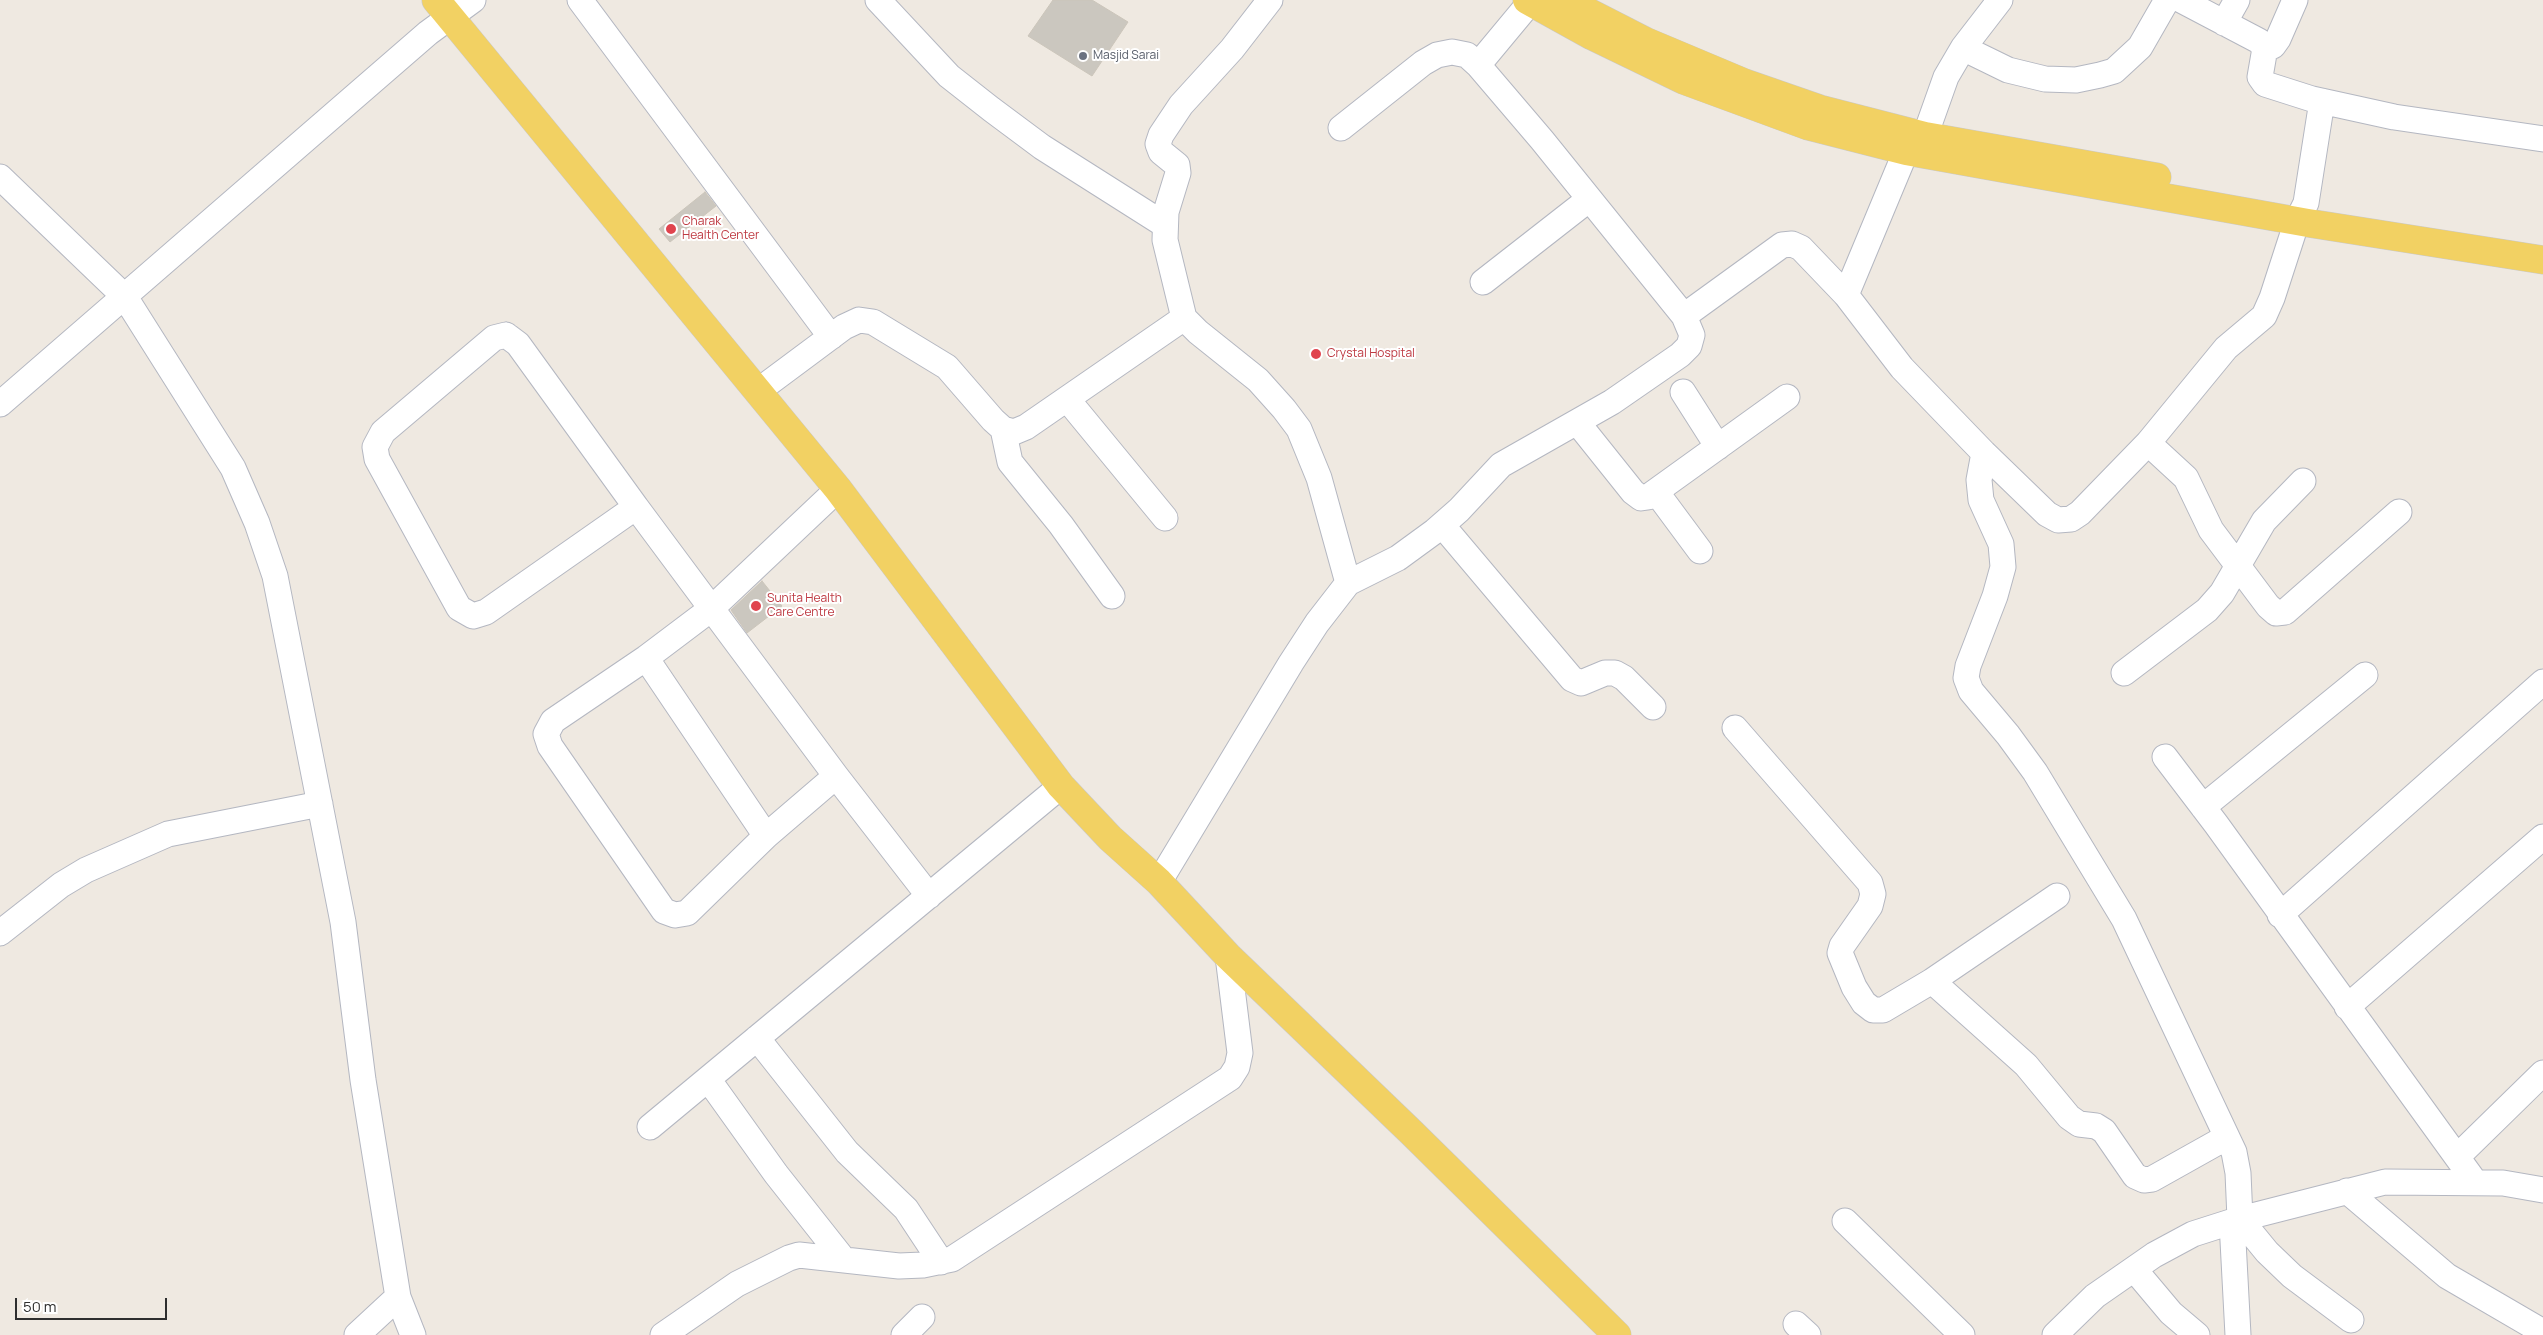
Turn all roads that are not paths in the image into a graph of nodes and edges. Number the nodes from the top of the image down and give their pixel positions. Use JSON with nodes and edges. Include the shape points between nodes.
{"nodes":[{"id":1,"x":473,"y":0,"type":"edge"},
{"id":2,"x":580,"y":0,"type":"edge"},
{"id":3,"x":878,"y":0,"type":"edge"},
{"id":4,"x":1270,"y":0,"type":"edge"},
{"id":5,"x":1565,"y":0,"type":"edge"},
{"id":6,"x":2000,"y":0,"type":"edge"},
{"id":7,"x":2167,"y":0,"type":"edge"},
{"id":8,"x":2181,"y":0,"type":"edge"},
{"id":9,"x":2237,"y":0,"type":"edge"},
{"id":10,"x":2295,"y":0,"type":"edge"},
{"id":11,"x":1530,"y":1,"type":"edge"},
{"id":12,"x":443,"y":8,"type":"edge"},
{"id":13,"x":2224,"y":23,"type":"junction"},
{"id":14,"x":1963,"y":48,"type":"junction"},
{"id":15,"x":2265,"y":48,"type":"junction"},
{"id":16,"x":1478,"y":65,"type":"junction"},
{"id":17,"x":2322,"y":101,"type":"junction"},
{"id":18,"x":1340,"y":128,"type":"dead end"},
{"id":19,"x":2543,"y":139,"type":"edge"},
{"id":20,"x":1914,"y":140,"type":"junction"},
{"id":21,"x":0,"y":177,"type":"edge"},
{"id":22,"x":1588,"y":200,"type":"junction"},
{"id":23,"x":2302,"y":212,"type":"junction"},
{"id":24,"x":1165,"y":225,"type":"junction"},
{"id":25,"x":2543,"y":242,"type":"edge"},
{"id":26,"x":2543,"y":260,"type":"edge"},
{"id":27,"x":1483,"y":282,"type":"dead end"},
{"id":28,"x":1846,"y":294,"type":"junction"},
{"id":29,"x":126,"y":297,"type":"junction"},
{"id":30,"x":1684,"y":316,"type":"junction"},
{"id":31,"x":1184,"y":318,"type":"junction"},
{"id":32,"x":831,"y":337,"type":"junction"},
{"id":33,"x":758,"y":391,"type":"junction"},
{"id":34,"x":1683,"y":392,"type":"dead end"},
{"id":35,"x":1787,"y":397,"type":"dead end"},
{"id":36,"x":1067,"y":399,"type":"junction"},
{"id":37,"x":0,"y":404,"type":"edge"},
{"id":38,"x":1577,"y":422,"type":"junction"},
{"id":39,"x":1003,"y":429,"type":"junction"},
{"id":40,"x":2148,"y":443,"type":"junction"},
{"id":41,"x":1718,"y":448,"type":"junction"},
{"id":42,"x":1984,"y":452,"type":"junction"},
{"id":43,"x":2303,"y":481,"type":"dead end"},
{"id":44,"x":838,"y":490,"type":"junction"},
{"id":45,"x":1657,"y":493,"type":"junction"},
{"id":46,"x":636,"y":507,"type":"junction"},
{"id":47,"x":2399,"y":512,"type":"dead end"},
{"id":48,"x":1165,"y":518,"type":"dead end"},
{"id":49,"x":1442,"y":525,"type":"junction"},
{"id":50,"x":1700,"y":551,"type":"dead end"},
{"id":51,"x":2238,"y":566,"type":"junction"},
{"id":52,"x":1348,"y":583,"type":"junction"},
{"id":53,"x":1112,"y":596,"type":"dead end"},
{"id":54,"x":711,"y":609,"type":"junction"},
{"id":55,"x":646,"y":658,"type":"junction"},
{"id":56,"x":2124,"y":673,"type":"dead end"},
{"id":57,"x":2365,"y":675,"type":"dead end"},
{"id":58,"x":2543,"y":682,"type":"edge"},
{"id":59,"x":1653,"y":707,"type":"dead end"},
{"id":60,"x":1734,"y":728,"type":"dead end"},
{"id":61,"x":2165,"y":758,"type":"dead end"},
{"id":62,"x":836,"y":776,"type":"junction"},
{"id":63,"x":1061,"y":786,"type":"junction"},
{"id":64,"x":320,"y":804,"type":"junction"},
{"id":65,"x":2203,"y":807,"type":"junction"},
{"id":66,"x":766,"y":836,"type":"junction"},
{"id":67,"x":2543,"y":837,"type":"edge"},
{"id":68,"x":1160,"y":882,"type":"junction"},
{"id":69,"x":930,"y":896,"type":"junction"},
{"id":70,"x":2057,"y":896,"type":"dead end"},
{"id":71,"x":2280,"y":915,"type":"junction"},
{"id":72,"x":0,"y":933,"type":"edge"},
{"id":73,"x":1228,"y":956,"type":"junction"},
{"id":74,"x":1932,"y":981,"type":"junction"},
{"id":75,"x":2347,"y":1007,"type":"junction"},
{"id":76,"x":757,"y":1038,"type":"junction"},
{"id":77,"x":2543,"y":1073,"type":"edge"},
{"id":78,"x":708,"y":1079,"type":"junction"},
{"id":79,"x":650,"y":1127,"type":"dead end"},
{"id":80,"x":2227,"y":1138,"type":"junction"},
{"id":81,"x":2457,"y":1157,"type":"junction"},
{"id":82,"x":2475,"y":1182,"type":"junction"},
{"id":83,"x":2543,"y":1190,"type":"edge"},
{"id":84,"x":2346,"y":1191,"type":"junction"},
{"id":85,"x":1845,"y":1221,"type":"dead end"},
{"id":86,"x":2236,"y":1221,"type":"junction"},
{"id":87,"x":844,"y":1260,"type":"junction"},
{"id":88,"x":941,"y":1262,"type":"junction"},
{"id":89,"x":2134,"y":1269,"type":"junction"},
{"id":90,"x":398,"y":1297,"type":"junction"},
{"id":91,"x":922,"y":1317,"type":"dead end"},
{"id":92,"x":2351,"y":1320,"type":"dead end"},
{"id":93,"x":2543,"y":1332,"type":"edge"},
{"id":94,"x":357,"y":1335,"type":"edge"},
{"id":95,"x":413,"y":1335,"type":"edge"},
{"id":96,"x":663,"y":1335,"type":"edge"},
{"id":97,"x":904,"y":1335,"type":"edge"},
{"id":98,"x":1617,"y":1335,"type":"edge"},
{"id":99,"x":1962,"y":1335,"type":"edge"},
{"id":100,"x":2055,"y":1335,"type":"edge"},
{"id":101,"x":2197,"y":1335,"type":"edge"},
{"id":102,"x":2238,"y":1335,"type":"edge"}],
"edges":[{"from":1,"to":12,"type":"street"},
{"from":2,"to":32,"type":"street"},
{"from":3,"to":24,"type":"street","via":[[949,76],[991,109],[1042,147]]},
{"from":4,"to":24,"type":"street","via":[[1232,49],[1181,104],[1161,135],[1158,144],[1161,152],[1177,165],[1178,173]]},
{"from":5,"to":20,"type":"main road","via":[[1645,41],[1745,83]]},
{"from":6,"to":14,"type":"street"},
{"from":7,"to":14,"type":"street","via":[[2140,47],[2114,71],[2100,76],[2076,80],[2045,79],[2008,70]]},
{"from":8,"to":13,"type":"street"},
{"from":9,"to":13,"type":"street"},
{"from":10,"to":15,"type":"street","via":[[2278,39],[2273,46]]},
{"from":11,"to":16,"type":"street"},
{"from":11,"to":20,"type":"main road","via":[[1682,80],[1808,126]]},
{"from":12,"to":29,"type":"street","via":[[428,33]]},
{"from":12,"to":33,"type":"main road"},
{"from":13,"to":15,"type":"street","via":[[2259,41]]},
{"from":14,"to":20,"type":"street"},
{"from":15,"to":17,"type":"street","via":[[2260,77],[2266,84]]},
{"from":16,"to":18,"type":"street","via":[[1467,56],[1452,52],[1437,54]]},
{"from":16,"to":22,"type":"street"},
{"from":17,"to":19,"type":"street","via":[[2428,123]]},
{"from":17,"to":23,"type":"street"},
{"from":20,"to":23,"type":"main road"},
{"from":20,"to":28,"type":"street"},
{"from":21,"to":29,"type":"street"},
{"from":22,"to":27,"type":"street"},
{"from":22,"to":30,"type":"street"},
{"from":23,"to":25,"type":"main road"},
{"from":23,"to":26,"type":"main road"},
{"from":23,"to":40,"type":"street","via":[[2264,316],[2226,348]]},
{"from":24,"to":31,"type":"street","via":[[1165,240]]},
{"from":28,"to":30,"type":"street","via":[[1801,248],[1792,244],[1782,245]]},
{"from":28,"to":42,"type":"street","via":[[1902,368]]},
{"from":29,"to":37,"type":"street"},
{"from":29,"to":64,"type":"street","via":[[233,468],[257,523],[275,576]]},
{"from":30,"to":38,"type":"street","via":[[1692,335],[1689,346],[1680,355]]},
{"from":31,"to":36,"type":"street"},
{"from":31,"to":52,"type":"street","via":[[1258,380],[1299,430],[1319,478]]},
{"from":32,"to":33,"type":"street"},
{"from":32,"to":39,"type":"street","via":[[859,320],[873,322],[947,367]]},
{"from":33,"to":44,"type":"main road"},
{"from":34,"to":41,"type":"street"},
{"from":35,"to":41,"type":"street"},
{"from":36,"to":39,"type":"street","via":[[1026,427],[1014,432]]},
{"from":36,"to":48,"type":"street"},
{"from":38,"to":45,"type":"street","via":[[1633,492],[1641,498]]},
{"from":38,"to":49,"type":"street","via":[[1501,465]]},
{"from":39,"to":53,"type":"street","via":[[1010,462]]},
{"from":40,"to":42,"type":"street","via":[[2080,513],[2071,519],[2058,520],[2047,514]]},
{"from":40,"to":51,"type":"street","via":[[2186,478],[2211,530]]},
{"from":41,"to":45,"type":"street"},
{"from":42,"to":80,"type":"street","via":[[1981,500],[2001,544],[2003,567],[1966,678],[1971,691],[2034,772],[2124,919]]},
{"from":43,"to":51,"type":"street","via":[[2264,521]]},
{"from":44,"to":54,"type":"street"},
{"from":44,"to":63,"type":"main road"},
{"from":45,"to":50,"type":"street"},
{"from":46,"to":46,"type":"street","via":[[518,344],[506,335],[494,338],[383,432],[375,447],[377,458],[459,608],[473,616],[486,612]]},
{"from":46,"to":54,"type":"street"},
{"from":47,"to":51,"type":"street","via":[[2285,612],[2276,613],[2268,606]]},
{"from":49,"to":52,"type":"street","via":[[1398,558]]},
{"from":49,"to":59,"type":"street","via":[[1572,679],[1581,683],[1605,673],[1615,673]]},
{"from":51,"to":56,"type":"street","via":[[2207,610]]},
{"from":52,"to":68,"type":"street","via":[[1322,615],[1291,663]]},
{"from":54,"to":55,"type":"street"},
{"from":54,"to":62,"type":"street"},
{"from":55,"to":66,"type":"street"},
{"from":55,"to":66,"type":"street","via":[[553,720],[546,734],[550,746],[664,911],[676,915],[687,913]]},
{"from":57,"to":65,"type":"street"},
{"from":58,"to":71,"type":"street"},
{"from":60,"to":74,"type":"street","via":[[1870,884],[1873,894],[1870,906],[1842,946],[1840,954],[1864,1003],[1873,1010],[1883,1010]]},
{"from":61,"to":65,"type":"street"},
{"from":62,"to":66,"type":"street"},
{"from":62,"to":69,"type":"street"},
{"from":63,"to":68,"type":"main road","via":[[1110,838]]},
{"from":63,"to":69,"type":"street"},
{"from":64,"to":72,"type":"street","via":[[168,834],[86,870],[61,885]]},
{"from":64,"to":90,"type":"street","via":[[343,922],[363,1080]]},
{"from":65,"to":71,"type":"street"},
{"from":67,"to":75,"type":"street"},
{"from":68,"to":73,"type":"main road"},
{"from":69,"to":76,"type":"street"},
{"from":70,"to":74,"type":"street"},
{"from":71,"to":75,"type":"street"},
{"from":73,"to":88,"type":"street","via":[[1240,1053],[1230,1078],[961,1254]]},
{"from":73,"to":98,"type":"main road"},
{"from":74,"to":80,"type":"street","via":[[2026,1065],[2069,1117],[2079,1124],[2096,1126],[2104,1131],[2136,1176],[2144,1180],[2152,1178]]},
{"from":75,"to":81,"type":"street"},
{"from":76,"to":78,"type":"street"},
{"from":76,"to":88,"type":"street","via":[[846,1152],[906,1209]]},
{"from":77,"to":81,"type":"street"},
{"from":78,"to":79,"type":"street"},
{"from":78,"to":87,"type":"street","via":[[776,1174]]},
{"from":80,"to":86,"type":"street","via":[[2238,1173]]},
{"from":81,"to":82,"type":"street"},
{"from":82,"to":83,"type":"street"},
{"from":82,"to":84,"type":"street","via":[[2385,1182]]},
{"from":84,"to":86,"type":"street"},
{"from":84,"to":93,"type":"street","via":[[2447,1276]]},
{"from":85,"to":99,"type":"street"},
{"from":86,"to":89,"type":"street","via":[[2180,1240]]},
{"from":86,"to":92,"type":"street","via":[[2286,1271]]},
{"from":86,"to":102,"type":"street"},
{"from":87,"to":88,"type":"street","via":[[899,1266]]},
{"from":87,"to":96,"type":"street","via":[[799,1255],[789,1258],[737,1284]]},
{"from":89,"to":100,"type":"street","via":[[2095,1296]]},
{"from":89,"to":101,"type":"street","via":[[2171,1314]]},
{"from":90,"to":94,"type":"street"},
{"from":90,"to":95,"type":"street"},
{"from":91,"to":97,"type":"street"}]}
